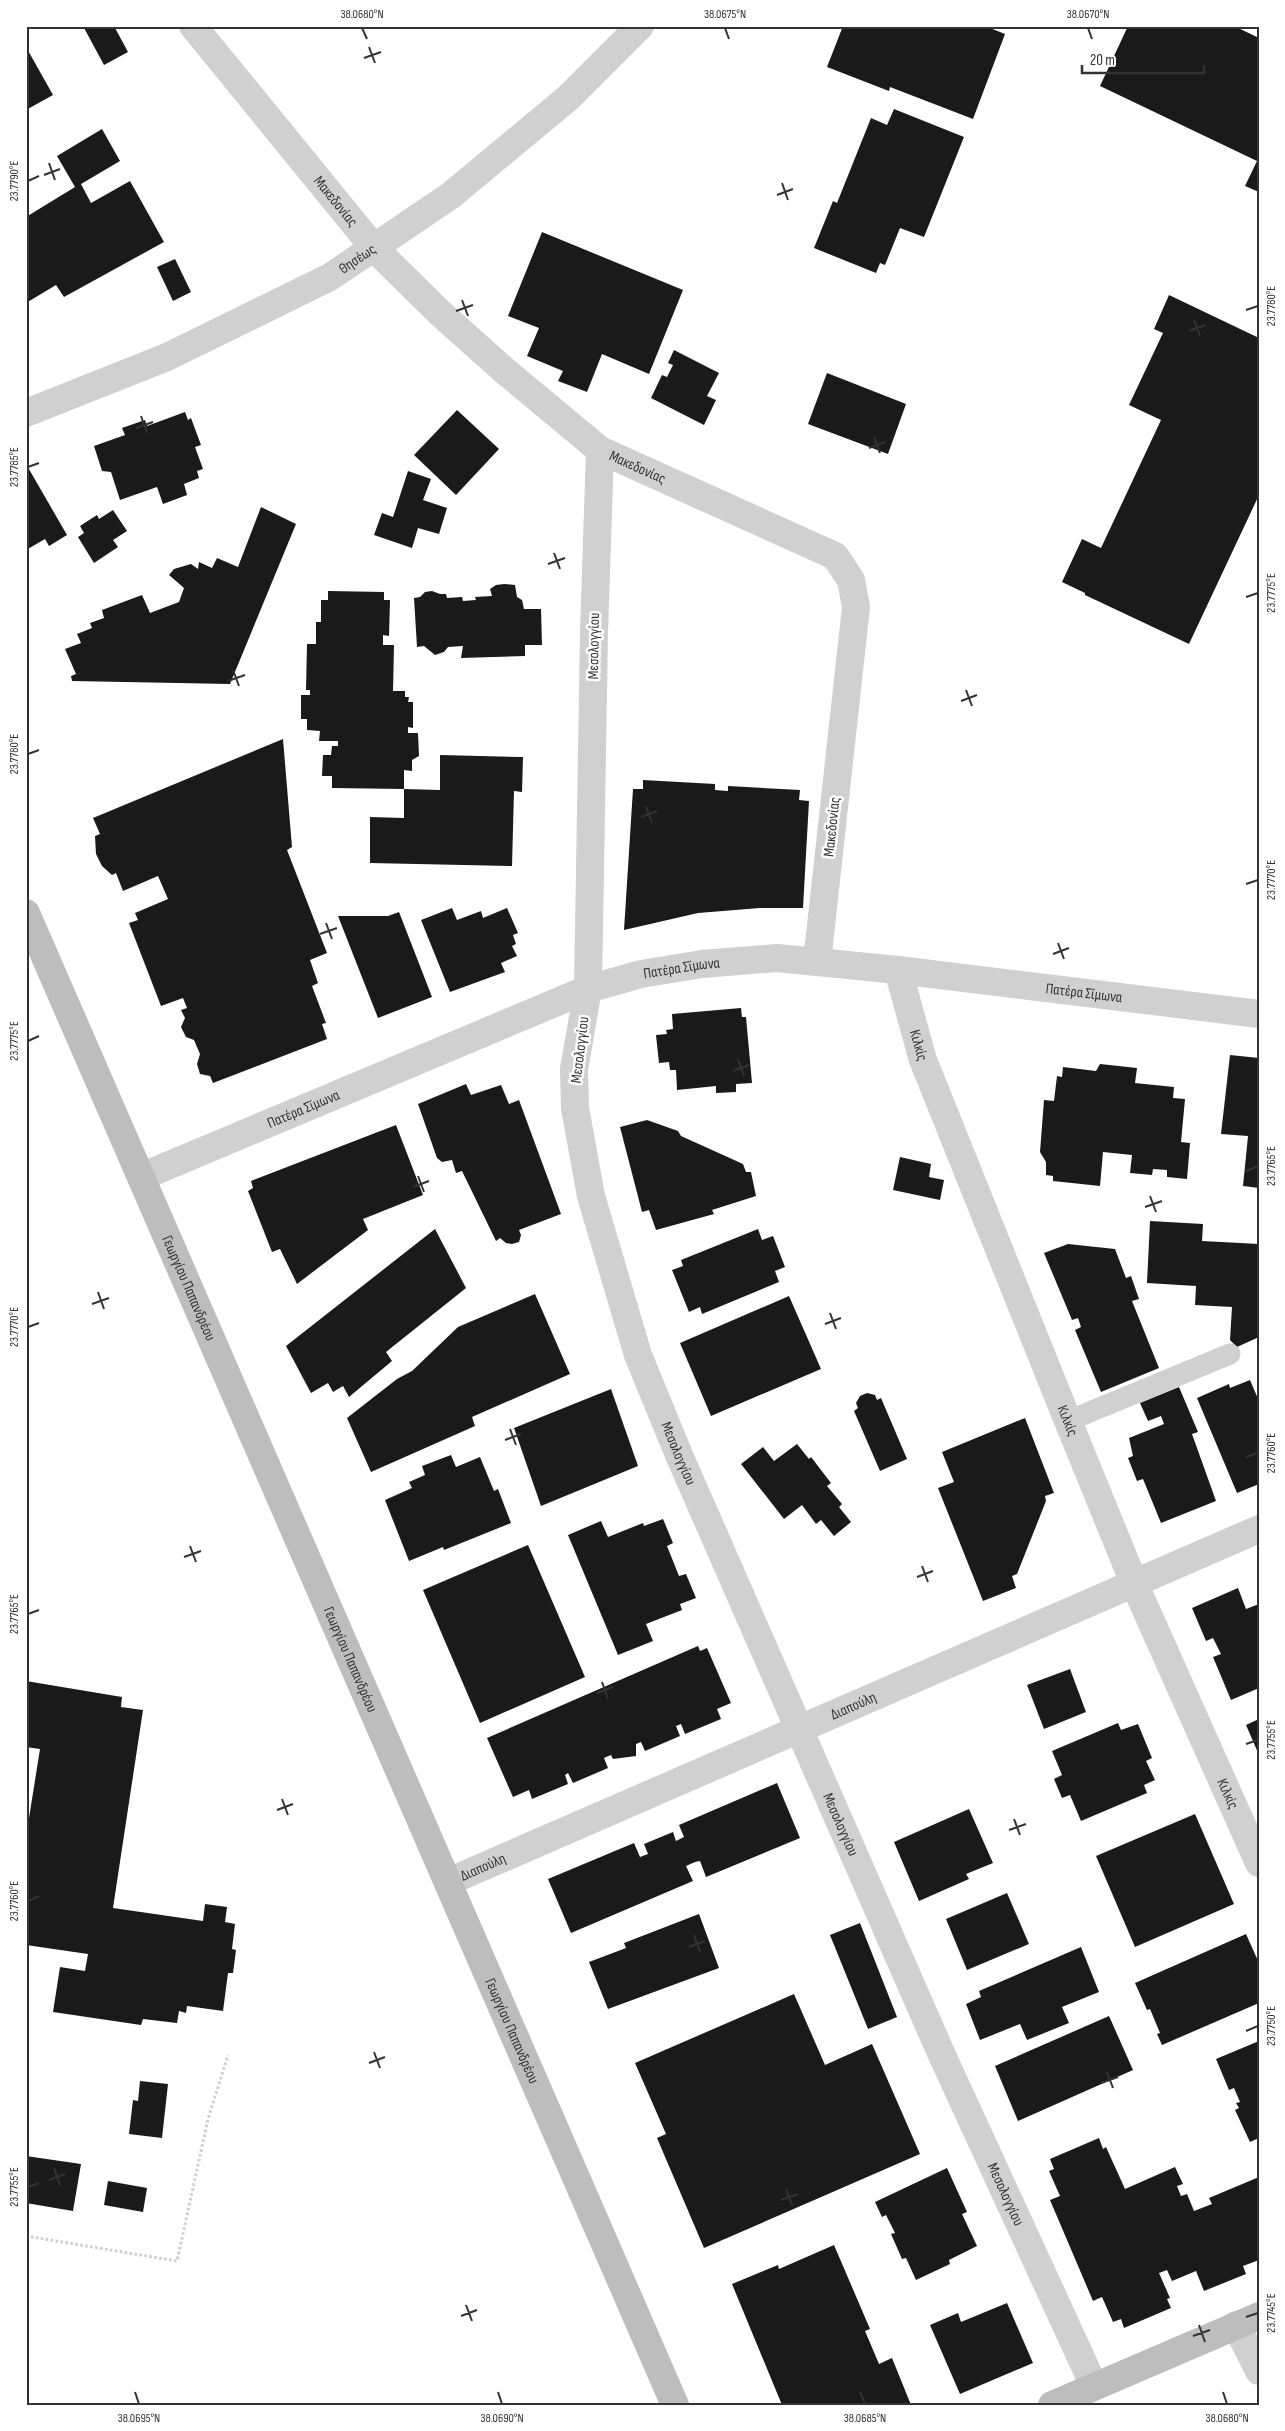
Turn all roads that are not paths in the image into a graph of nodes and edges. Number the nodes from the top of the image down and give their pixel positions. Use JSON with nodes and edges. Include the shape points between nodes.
{"nodes":[{"id":1,"x":193,"y":26,"type":"edge"},
{"id":2,"x":640,"y":26,"type":"edge"},
{"id":3,"x":375,"y":248,"type":"junction"},
{"id":4,"x":26,"y":413,"type":"edge"},
{"id":5,"x":600,"y":450,"type":"junction"},
{"id":6,"x":26,"y":913,"type":"edge"},
{"id":7,"x":817,"y":962,"type":"junction"},
{"id":8,"x":898,"y":970,"type":"junction"},
{"id":9,"x":588,"y":989,"type":"junction"},
{"id":10,"x":1259,"y":1014,"type":"edge"},
{"id":11,"x":141,"y":1177,"type":"junction"},
{"id":12,"x":1230,"y":1354,"type":"dead end"},
{"id":13,"x":1068,"y":1421,"type":"junction"},
{"id":14,"x":1259,"y":1529,"type":"edge"},
{"id":15,"x":1134,"y":1583,"type":"junction"},
{"id":16,"x":798,"y":1730,"type":"junction"},
{"id":17,"x":1259,"y":1863,"type":"edge"},
{"id":18,"x":448,"y":1882,"type":"junction"},
{"id":19,"x":1247,"y":2321,"type":"edge"},
{"id":20,"x":1259,"y":2371,"type":"edge"},
{"id":21,"x":1094,"y":2386,"type":"junction"},
{"id":22,"x":675,"y":2405,"type":"edge"},
{"id":23,"x":1052,"y":2405,"type":"edge"}],
"edges":[{"from":1,"to":3,"type":"street","name":"Μακεδονίας"},
{"from":2,"to":3,"type":"street","name":"Θησέως","via":[[568,98],[450,196]]},
{"from":3,"to":4,"type":"street","name":"Θησέως","via":[[330,277],[167,357]]},
{"from":3,"to":5,"type":"street","name":"Μακεδονίας","via":[[440,314]]},
{"from":5,"to":7,"type":"street","name":"Μακεδονίας","via":[[836,556],[852,580],[856,607]]},
{"from":5,"to":9,"type":"street","name":"Μεσολογγίου"},
{"from":6,"to":11,"type":"main road","name":"Γεωργίου Παπανδρέου"},
{"from":7,"to":8,"type":"street","name":"Πατέρα Σϊμωνα"},
{"from":7,"to":9,"type":"street","name":"Πατέρα Σϊμωνα","via":[[777,958],[702,964],[641,974]]},
{"from":8,"to":10,"type":"street","name":"Πατέρα Σϊμωνα"},
{"from":8,"to":13,"type":"street","name":"Κιλκίς","via":[[923,1060]]},
{"from":9,"to":11,"type":"street","name":"Πατέρα Σϊμωνα"},
{"from":9,"to":16,"type":"street","name":"Μεσολογγίου","via":[[574,1068],[575,1108],[590,1196],[638,1355]]},
{"from":11,"to":18,"type":"main road","name":"Γεωργίου Παπανδρέου"},
{"from":12,"to":13,"type":"lane"},
{"from":13,"to":15,"type":"street","name":"Κιλκίς"},
{"from":14,"to":15,"type":"street","name":"Διαπούλη"},
{"from":15,"to":16,"type":"street","name":"Διαπούλη"},
{"from":15,"to":17,"type":"street","name":"Κιλκίς"},
{"from":16,"to":18,"type":"street","name":"Διαπούλη"},
{"from":16,"to":21,"type":"street","name":"Μεσολογγίου","via":[[941,2053]]},
{"from":18,"to":22,"type":"main road","name":"Γεωργίου Παπανδρέου"},
{"from":19,"to":20,"type":"street"},
{"from":19,"to":21,"type":"main road"},
{"from":21,"to":23,"type":"main road"}]}
